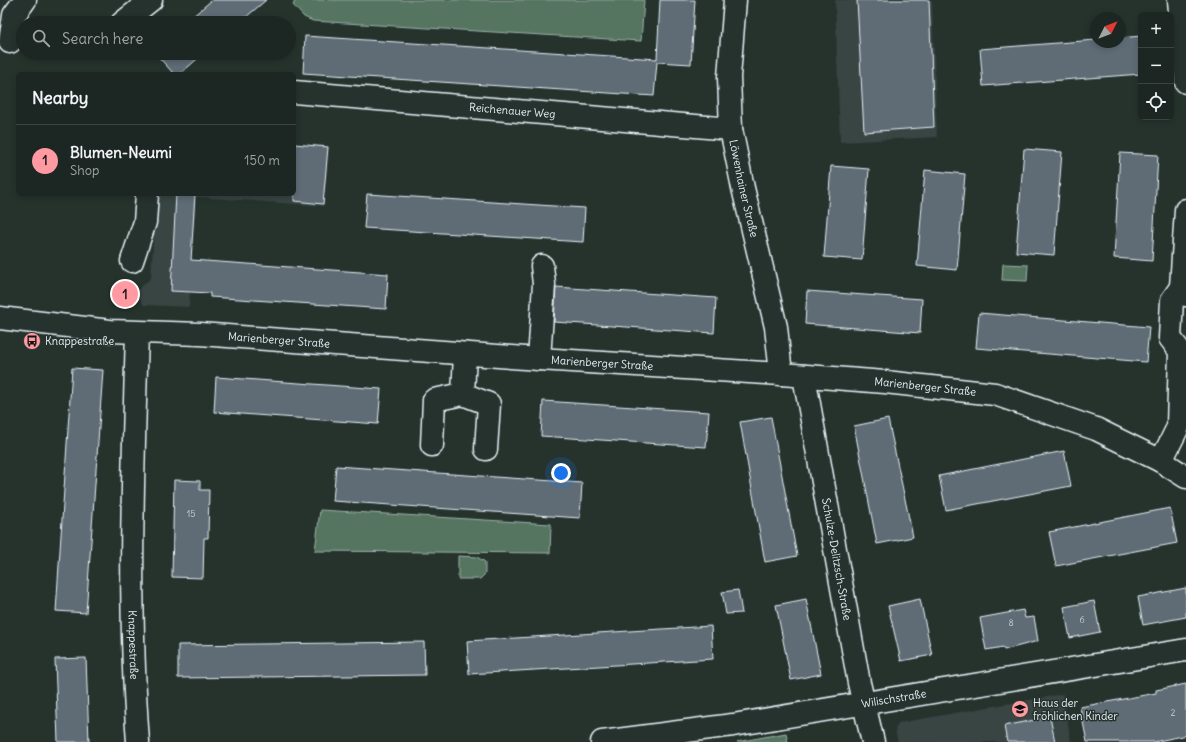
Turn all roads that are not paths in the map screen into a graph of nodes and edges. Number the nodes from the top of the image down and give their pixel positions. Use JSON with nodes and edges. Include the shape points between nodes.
{"nodes":[{"id":1,"x":25,"y":0,"type":"edge"},
{"id":2,"x":151,"y":0,"type":"edge"},
{"id":3,"x":735,"y":0,"type":"edge"},
{"id":4,"x":1179,"y":0,"type":"edge"},
{"id":5,"x":131,"y":16,"type":"edge"},
{"id":6,"x":11,"y":43,"type":"edge"},
{"id":7,"x":1186,"y":82,"type":"edge"},
{"id":8,"x":296,"y":92,"type":"edge"},
{"id":9,"x":732,"y":129,"type":"junction"},
{"id":10,"x":147,"y":196,"type":"edge"},
{"id":11,"x":1186,"y":210,"type":"edge"},
{"id":12,"x":132,"y":261,"type":"dead end"},
{"id":13,"x":542,"y":266,"type":"dead end"},
{"id":14,"x":1184,"y":291,"type":"edge"},
{"id":15,"x":0,"y":318,"type":"edge"},
{"id":16,"x":137,"y":333,"type":"junction"},
{"id":17,"x":1183,"y":346,"type":"edge"},
{"id":18,"x":465,"y":354,"type":"junction"},
{"id":19,"x":539,"y":359,"type":"junction"},
{"id":20,"x":780,"y":374,"type":"junction"},
{"id":21,"x":804,"y":376,"type":"junction"},
{"id":22,"x":463,"y":394,"type":"junction"},
{"id":23,"x":432,"y":445,"type":"dead end"},
{"id":24,"x":486,"y":449,"type":"dead end"},
{"id":25,"x":1161,"y":461,"type":"junction"},
{"id":26,"x":1186,"y":477,"type":"edge"},
{"id":27,"x":1186,"y":650,"type":"edge"},
{"id":28,"x":865,"y":704,"type":"junction"},
{"id":29,"x":138,"y":742,"type":"edge"},
{"id":30,"x":602,"y":742,"type":"edge"},
{"id":31,"x":873,"y":742,"type":"edge"}],
"edges":[{"from":1,"to":6,"type":"street","via":[[14,15]]},
{"from":2,"to":5,"type":"street"},
{"from":3,"to":9,"type":"street","name":"Löwenhainer Straße","via":[[729,77]]},
{"from":4,"to":7,"type":"street"},
{"from":8,"to":9,"type":"street","name":"Reichenauer Weg"},
{"from":9,"to":20,"type":"street","name":"Löwenhainer Straße","via":[[743,188],[776,327]]},
{"from":10,"to":12,"type":"street","via":[[144,222]]},
{"from":11,"to":14,"type":"street"},
{"from":13,"to":19,"type":"street","via":[[544,284]]},
{"from":14,"to":17,"type":"street","via":[[1172,300],[1170,338]]},
{"from":15,"to":16,"type":"street","name":"Marienberger Straße"},
{"from":16,"to":18,"type":"street","name":"Marienberger Straße","via":[[200,334]]},
{"from":16,"to":29,"type":"street","name":"Knappestraße","via":[[131,589],[133,678]]},
{"from":17,"to":25,"type":"street","via":[[1178,427]]},
{"from":18,"to":19,"type":"street","name":"Marienberger Straße"},
{"from":18,"to":22,"type":"street"},
{"from":19,"to":20,"type":"street","name":"Marienberger Straße"},
{"from":20,"to":21,"type":"street","name":"Marienberger Straße"},
{"from":21,"to":25,"type":"street","name":"Marienberger Straße","via":[[995,394],[1096,429]]},
{"from":21,"to":28,"type":"street","name":"Schulze-Delitzsch-Straße","via":[[859,683]]},
{"from":22,"to":23,"type":"street","via":[[434,400]]},
{"from":22,"to":24,"type":"street","via":[[489,404]]},
{"from":25,"to":26,"type":"street","name":"Marienberger Straße"},
{"from":27,"to":28,"type":"street","name":"Wilischstraße"},
{"from":28,"to":30,"type":"street","name":"Wilischstraße"},
{"from":28,"to":31,"type":"street","name":"Schulze-Delitzsch-Straße"}]}
